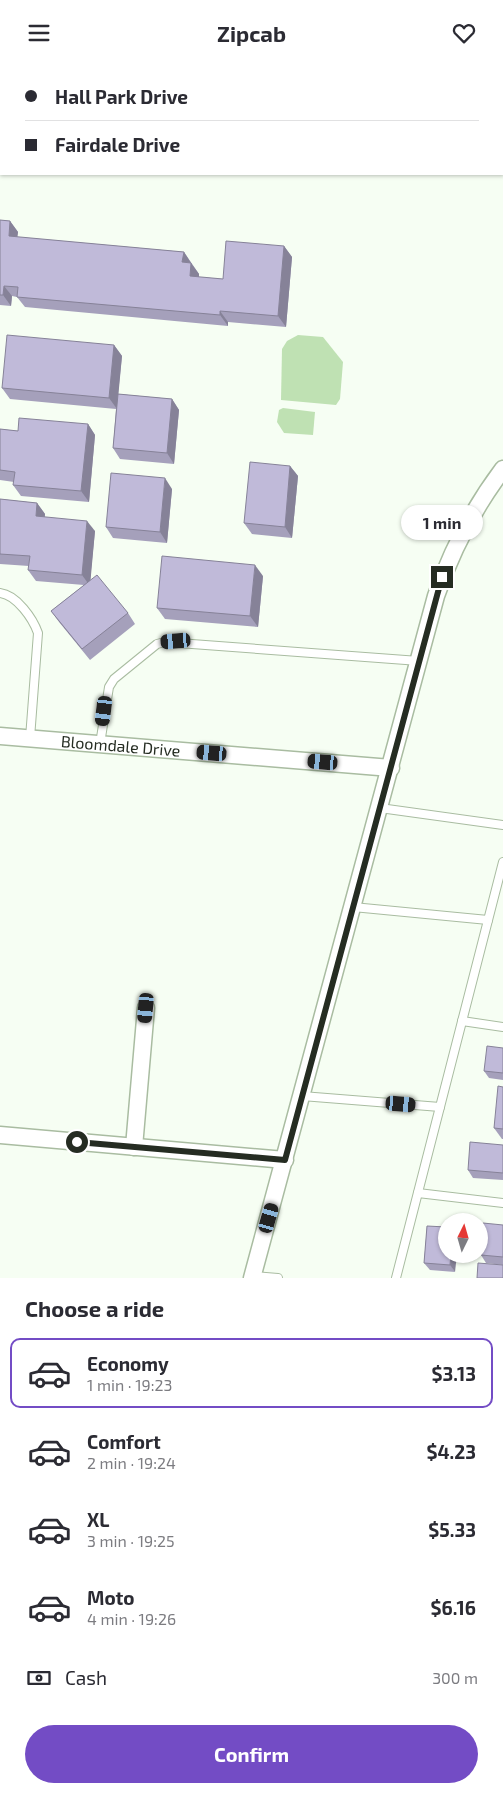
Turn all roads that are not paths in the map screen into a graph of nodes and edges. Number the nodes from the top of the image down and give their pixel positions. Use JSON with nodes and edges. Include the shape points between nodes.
{"nodes":[{"id":1,"x":503,"y":469,"type":"edge"},
{"id":2,"x":0,"y":593,"type":"edge"},
{"id":3,"x":419,"y":661,"type":"junction"},
{"id":4,"x":0,"y":736,"type":"edge"},
{"id":5,"x":30,"y":738,"type":"junction"},
{"id":6,"x":100,"y":744,"type":"junction"},
{"id":7,"x":391,"y":768,"type":"junction"},
{"id":8,"x":380,"y":808,"type":"junction"},
{"id":9,"x":503,"y":825,"type":"edge"},
{"id":10,"x":503,"y":862,"type":"edge"},
{"id":11,"x":353,"y":907,"type":"junction"},
{"id":12,"x":488,"y":919,"type":"junction"},
{"id":13,"x":146,"y":1008,"type":"dead end"},
{"id":14,"x":462,"y":1021,"type":"junction"},
{"id":15,"x":503,"y":1027,"type":"edge"},
{"id":16,"x":302,"y":1096,"type":"junction"},
{"id":17,"x":440,"y":1107,"type":"junction"},
{"id":18,"x":0,"y":1135,"type":"edge"},
{"id":19,"x":134,"y":1147,"type":"junction"},
{"id":20,"x":285,"y":1160,"type":"junction"},
{"id":21,"x":418,"y":1193,"type":"junction"},
{"id":22,"x":503,"y":1203,"type":"edge"},
{"id":23,"x":253,"y":1277,"type":"edge"},
{"id":24,"x":278,"y":1278,"type":"edge"},
{"id":25,"x":396,"y":1278,"type":"edge"}],
"edges":[{"from":1,"to":3,"type":"street","via":[[469,518],[449,558]]},
{"from":2,"to":5,"type":"lane","via":[[12,597],[34,623],[38,633]]},
{"from":3,"to":6,"type":"lane","via":[[165,641],[156,644],[114,679],[106,694]]},
{"from":3,"to":7,"type":"street"},
{"from":4,"to":5,"type":"street","name":"Bloomdale Drive"},
{"from":5,"to":6,"type":"street","name":"Bloomdale Drive"},
{"from":6,"to":7,"type":"street","name":"Bloomdale Drive"},
{"from":7,"to":8,"type":"street"},
{"from":8,"to":9,"type":"lane"},
{"from":8,"to":11,"type":"street"},
{"from":10,"to":12,"type":"lane"},
{"from":11,"to":12,"type":"lane"},
{"from":11,"to":16,"type":"street"},
{"from":12,"to":14,"type":"lane"},
{"from":13,"to":19,"type":"street"},
{"from":14,"to":15,"type":"lane"},
{"from":14,"to":17,"type":"lane"},
{"from":16,"to":17,"type":"lane"},
{"from":16,"to":20,"type":"street"},
{"from":17,"to":21,"type":"lane"},
{"from":18,"to":19,"type":"street"},
{"from":19,"to":20,"type":"street"},
{"from":20,"to":23,"type":"street"},
{"from":21,"to":22,"type":"lane"},
{"from":21,"to":25,"type":"lane"},
{"from":23,"to":24,"type":"lane"}]}
